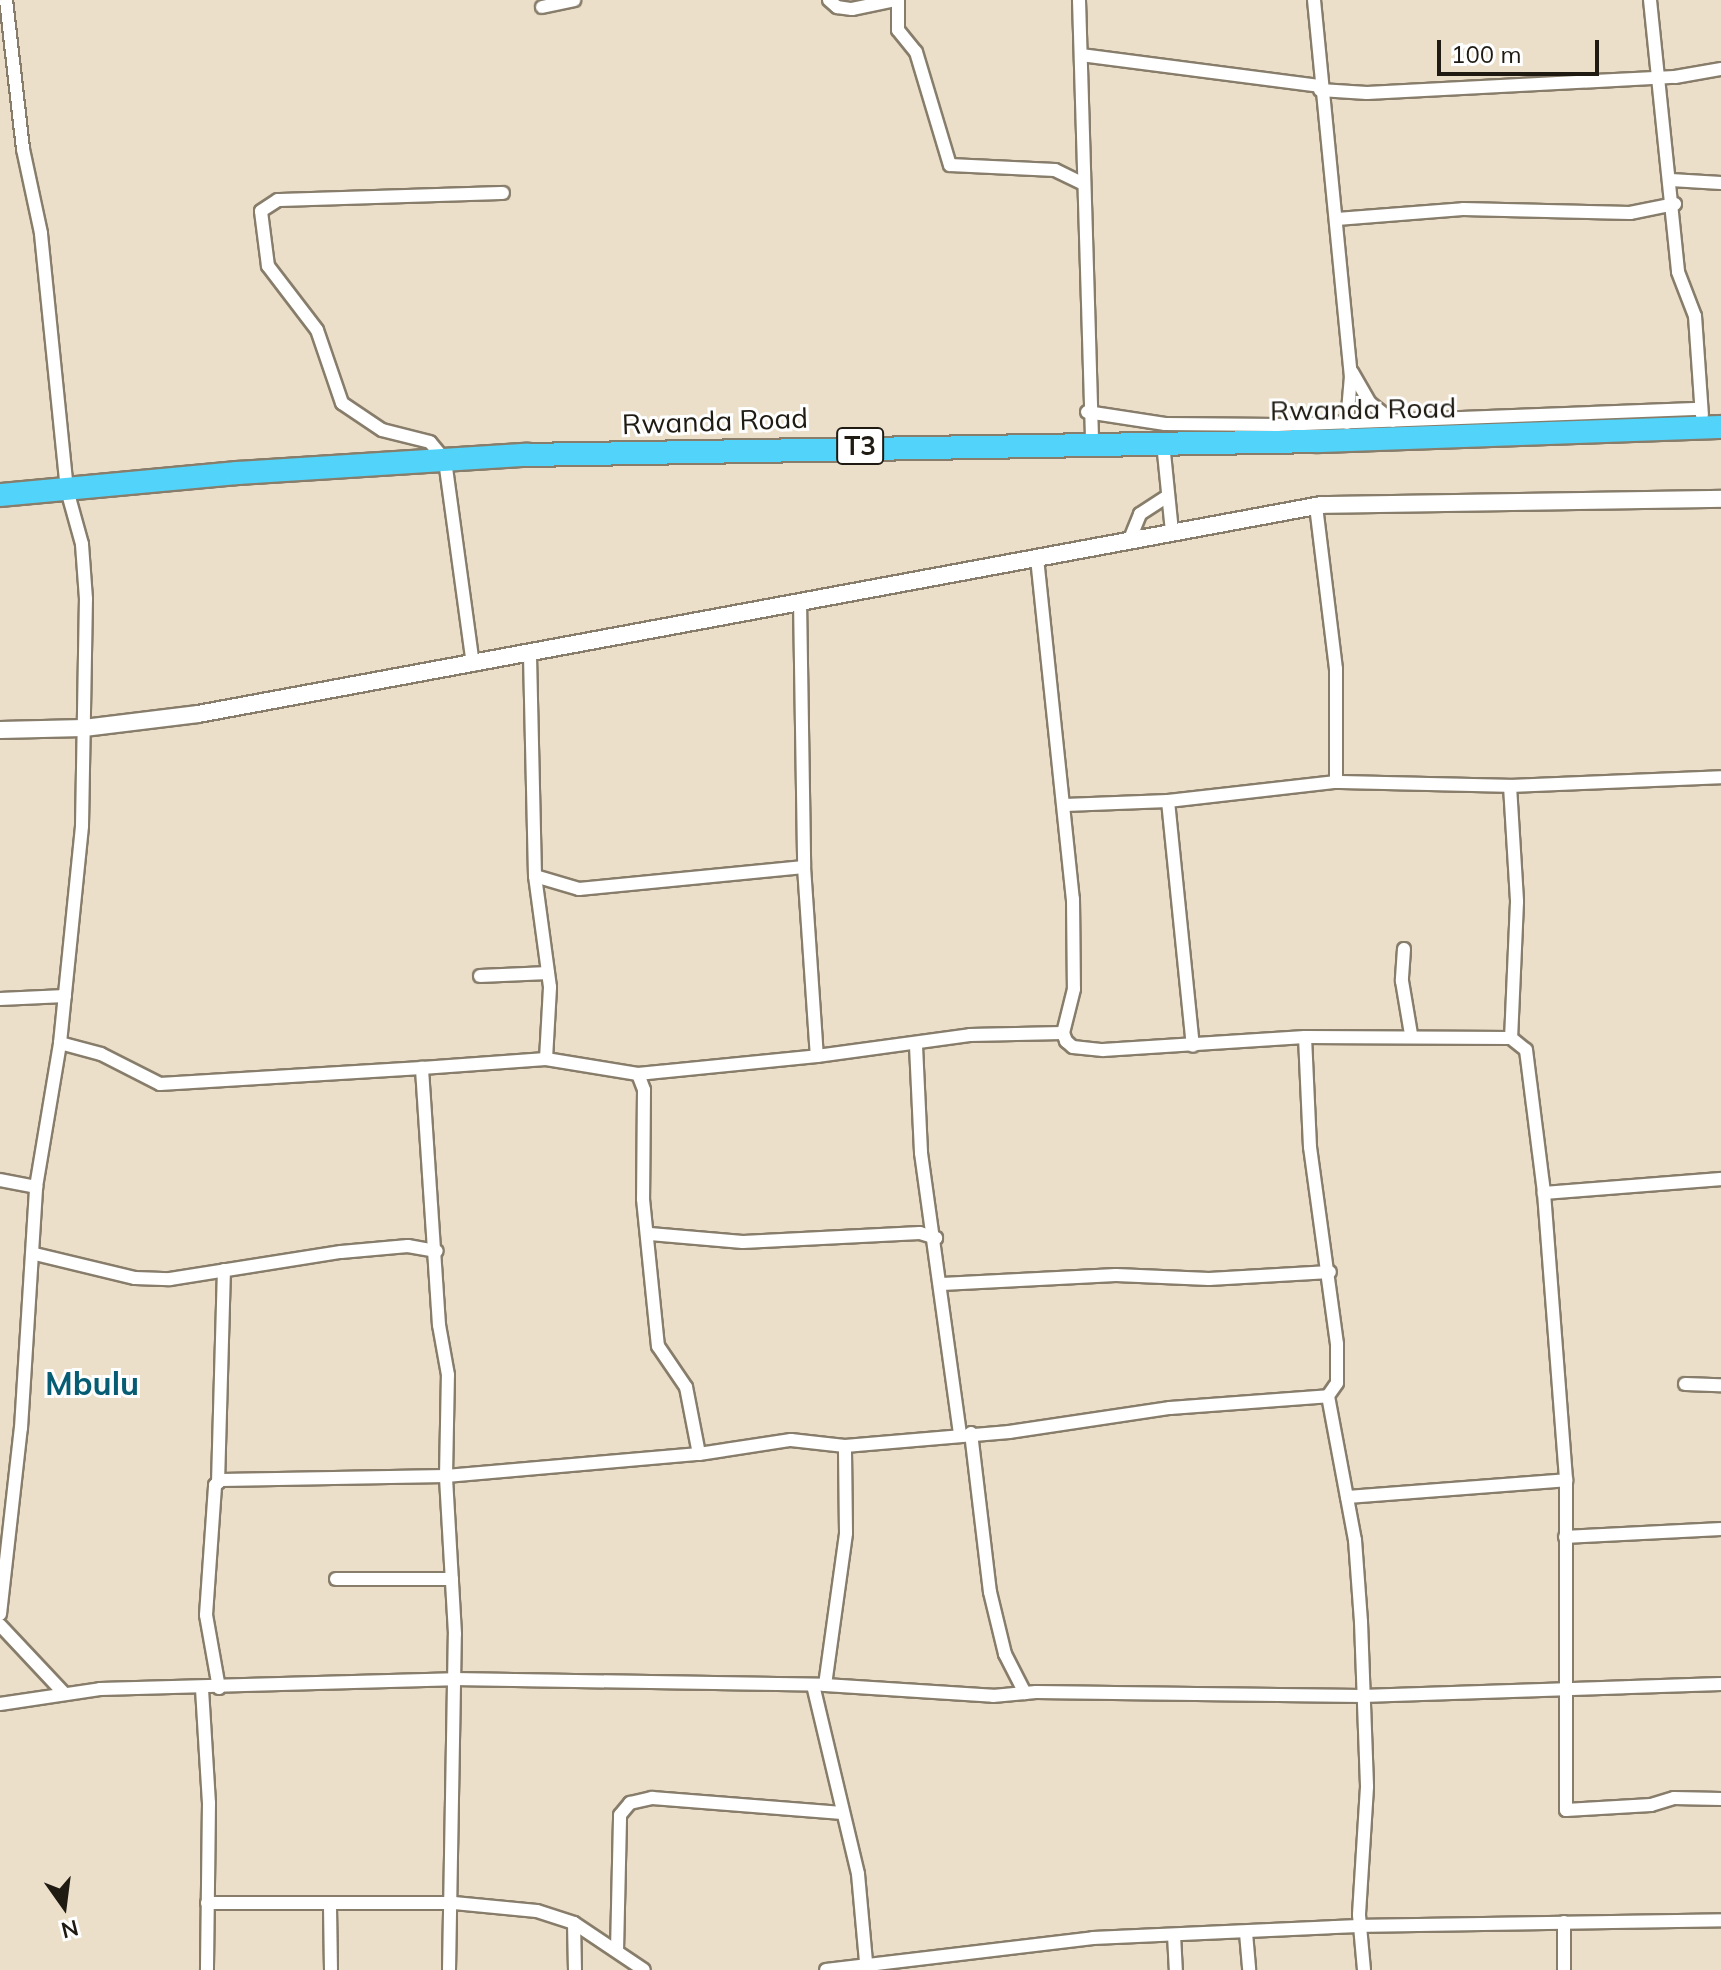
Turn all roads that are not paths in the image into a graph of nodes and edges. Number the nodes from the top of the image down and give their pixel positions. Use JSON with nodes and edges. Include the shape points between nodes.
{"nodes":[{"id":1,"x":6,"y":0,"type":"edge"},
{"id":2,"x":574,"y":0,"type":"edge"},
{"id":3,"x":829,"y":0,"type":"edge"},
{"id":4,"x":897,"y":0,"type":"edge"},
{"id":5,"x":1079,"y":0,"type":"edge"},
{"id":6,"x":1314,"y":0,"type":"edge"},
{"id":7,"x":1650,"y":0,"type":"edge"},
{"id":8,"x":542,"y":7,"type":"dead end"},
{"id":9,"x":1081,"y":55,"type":"junction"},
{"id":10,"x":1721,"y":69,"type":"edge"},
{"id":11,"x":1656,"y":78,"type":"junction"},
{"id":12,"x":1320,"y":88,"type":"junction"},
{"id":13,"x":1671,"y":180,"type":"junction"},
{"id":14,"x":1082,"y":183,"type":"junction"},
{"id":15,"x":1721,"y":183,"type":"edge"},
{"id":16,"x":503,"y":193,"type":"dead end"},
{"id":17,"x":1675,"y":204,"type":"junction"},
{"id":18,"x":1337,"y":219,"type":"junction"},
{"id":19,"x":1351,"y":369,"type":"junction"},
{"id":20,"x":1087,"y":412,"type":"junction"},
{"id":21,"x":1393,"y":421,"type":"junction"},
{"id":22,"x":1709,"y":421,"type":"edge"},
{"id":23,"x":1347,"y":423,"type":"junction"},
{"id":24,"x":1163,"y":443,"type":"junction"},
{"id":25,"x":1092,"y":445,"type":"junction"},
{"id":26,"x":445,"y":460,"type":"junction"},
{"id":27,"x":67,"y":490,"type":"junction"},
{"id":28,"x":0,"y":495,"type":"edge"},
{"id":29,"x":1168,"y":496,"type":"junction"},
{"id":30,"x":1721,"y":499,"type":"edge"},
{"id":31,"x":1316,"y":506,"type":"junction"},
{"id":32,"x":1172,"y":531,"type":"junction"},
{"id":33,"x":1130,"y":539,"type":"junction"},
{"id":34,"x":1037,"y":558,"type":"junction"},
{"id":35,"x":800,"y":600,"type":"junction"},
{"id":36,"x":530,"y":655,"type":"junction"},
{"id":37,"x":473,"y":665,"type":"junction"},
{"id":38,"x":84,"y":728,"type":"junction"},
{"id":39,"x":0,"y":730,"type":"edge"},
{"id":40,"x":1721,"y":777,"type":"edge"},
{"id":41,"x":1336,"y":782,"type":"junction"},
{"id":42,"x":1510,"y":786,"type":"junction"},
{"id":43,"x":1168,"y":801,"type":"junction"},
{"id":44,"x":1065,"y":805,"type":"junction"},
{"id":45,"x":804,"y":867,"type":"junction"},
{"id":46,"x":535,"y":876,"type":"junction"},
{"id":47,"x":1404,"y":949,"type":"dead end"},
{"id":48,"x":548,"y":973,"type":"junction"},
{"id":49,"x":480,"y":976,"type":"dead end"},
{"id":50,"x":65,"y":996,"type":"junction"},
{"id":51,"x":0,"y":999,"type":"edge"},
{"id":52,"x":1063,"y":1033,"type":"junction"},
{"id":53,"x":1411,"y":1034,"type":"junction"},
{"id":54,"x":1305,"y":1037,"type":"junction"},
{"id":55,"x":1511,"y":1038,"type":"junction"},
{"id":56,"x":60,"y":1043,"type":"junction"},
{"id":57,"x":916,"y":1046,"type":"junction"},
{"id":58,"x":1193,"y":1046,"type":"junction"},
{"id":59,"x":817,"y":1056,"type":"junction"},
{"id":60,"x":546,"y":1059,"type":"junction"},
{"id":61,"x":422,"y":1068,"type":"junction"},
{"id":62,"x":638,"y":1074,"type":"junction"},
{"id":63,"x":1721,"y":1179,"type":"edge"},
{"id":64,"x":0,"y":1180,"type":"edge"},
{"id":65,"x":36,"y":1187,"type":"junction"},
{"id":66,"x":1544,"y":1193,"type":"junction"},
{"id":67,"x":650,"y":1234,"type":"junction"},
{"id":68,"x":936,"y":1238,"type":"junction"},
{"id":69,"x":437,"y":1251,"type":"junction"},
{"id":70,"x":35,"y":1254,"type":"junction"},
{"id":71,"x":224,"y":1270,"type":"junction"},
{"id":72,"x":1330,"y":1272,"type":"junction"},
{"id":73,"x":942,"y":1284,"type":"junction"},
{"id":74,"x":1685,"y":1384,"type":"dead end"},
{"id":75,"x":1721,"y":1385,"type":"edge"},
{"id":76,"x":1328,"y":1396,"type":"junction"},
{"id":77,"x":965,"y":1434,"type":"junction"},
{"id":78,"x":845,"y":1446,"type":"junction"},
{"id":79,"x":699,"y":1454,"type":"junction"},
{"id":80,"x":446,"y":1476,"type":"junction"},
{"id":81,"x":1566,"y":1480,"type":"junction"},
{"id":82,"x":218,"y":1483,"type":"junction"},
{"id":83,"x":1347,"y":1497,"type":"junction"},
{"id":84,"x":1721,"y":1529,"type":"edge"},
{"id":85,"x":1565,"y":1537,"type":"junction"},
{"id":86,"x":336,"y":1579,"type":"dead end"},
{"id":87,"x":452,"y":1579,"type":"junction"},
{"id":88,"x":0,"y":1614,"type":"edge"},
{"id":89,"x":0,"y":1625,"type":"edge"},
{"id":90,"x":453,"y":1679,"type":"junction"},
{"id":91,"x":1721,"y":1684,"type":"edge"},
{"id":92,"x":819,"y":1685,"type":"junction"},
{"id":93,"x":1564,"y":1686,"type":"junction"},
{"id":94,"x":219,"y":1688,"type":"junction"},
{"id":95,"x":202,"y":1689,"type":"junction"},
{"id":96,"x":63,"y":1692,"type":"junction"},
{"id":97,"x":1025,"y":1693,"type":"junction"},
{"id":98,"x":1362,"y":1696,"type":"junction"},
{"id":99,"x":0,"y":1704,"type":"edge"},
{"id":100,"x":1721,"y":1799,"type":"edge"},
{"id":101,"x":842,"y":1813,"type":"junction"},
{"id":102,"x":207,"y":1903,"type":"junction"},
{"id":103,"x":454,"y":1903,"type":"junction"},
{"id":104,"x":330,"y":1907,"type":"junction"},
{"id":105,"x":1721,"y":1920,"type":"edge"},
{"id":106,"x":1564,"y":1922,"type":"junction"},
{"id":107,"x":574,"y":1923,"type":"junction"},
{"id":108,"x":1359,"y":1926,"type":"junction"},
{"id":109,"x":1246,"y":1933,"type":"junction"},
{"id":110,"x":1174,"y":1935,"type":"junction"},
{"id":111,"x":617,"y":1951,"type":"junction"},
{"id":112,"x":866,"y":1962,"type":"junction"},
{"id":113,"x":207,"y":1970,"type":"edge"},
{"id":114,"x":331,"y":1970,"type":"edge"},
{"id":115,"x":449,"y":1970,"type":"edge"},
{"id":116,"x":575,"y":1970,"type":"edge"},
{"id":117,"x":644,"y":1970,"type":"edge"},
{"id":118,"x":826,"y":1970,"type":"edge"},
{"id":119,"x":1176,"y":1970,"type":"edge"},
{"id":120,"x":1249,"y":1970,"type":"edge"},
{"id":121,"x":1364,"y":1970,"type":"edge"},
{"id":122,"x":1564,"y":1970,"type":"edge"}],
"edges":[{"from":1,"to":27,"type":"street","via":[[23,149],[41,233]]},
{"from":2,"to":8,"type":"street"},
{"from":3,"to":4,"type":"street","via":[[852,9]]},
{"from":4,"to":14,"type":"street","via":[[898,30],[916,52],[950,165],[1055,170]]},
{"from":5,"to":9,"type":"street"},
{"from":6,"to":12,"type":"street"},
{"from":7,"to":11,"type":"street"},
{"from":9,"to":12,"type":"street"},
{"from":9,"to":14,"type":"street"},
{"from":10,"to":11,"type":"street"},
{"from":11,"to":12,"type":"street","via":[[1367,93]]},
{"from":11,"to":13,"type":"street"},
{"from":12,"to":18,"type":"street"},
{"from":13,"to":15,"type":"street"},
{"from":13,"to":17,"type":"street"},
{"from":14,"to":20,"type":"street"},
{"from":16,"to":26,"type":"street","via":[[278,200],[261,211],[268,266],[317,330],[342,403],[382,430],[430,442]]},
{"from":17,"to":18,"type":"street","via":[[1581,216],[1463,209]]},
{"from":17,"to":22,"type":"street","via":[[1678,272],[1695,316]]},
{"from":18,"to":19,"type":"street"},
{"from":19,"to":21,"type":"street","via":[[1370,403]]},
{"from":19,"to":23,"type":"street"},
{"from":20,"to":23,"type":"street","via":[[1176,425]]},
{"from":20,"to":25,"type":"street"},
{"from":21,"to":22,"type":"street"},
{"from":21,"to":23,"type":"street"},
{"from":22,"to":24,"type":"highway","name":"Rwanda Road","number":"T3"},
{"from":24,"to":25,"type":"highway","name":"Rwanda Road","number":"T3"},
{"from":24,"to":29,"type":"street"},
{"from":25,"to":26,"type":"highway","name":"Rwanda Road","number":"T3","via":[[841,446]]},
{"from":26,"to":27,"type":"highway","name":"Rwanda Road","number":"T3"},
{"from":26,"to":37,"type":"street"},
{"from":27,"to":28,"type":"highway","name":"Rwanda Road","number":"T3"},
{"from":27,"to":38,"type":"street","via":[[82,544],[85,585]]},
{"from":29,"to":32,"type":"street"},
{"from":29,"to":33,"type":"street","via":[[1140,514]]},
{"from":30,"to":31,"type":"street"},
{"from":31,"to":32,"type":"street"},
{"from":31,"to":41,"type":"street","via":[[1336,669]]},
{"from":32,"to":33,"type":"street"},
{"from":33,"to":34,"type":"street"},
{"from":34,"to":35,"type":"street"},
{"from":34,"to":44,"type":"street"},
{"from":35,"to":36,"type":"street"},
{"from":35,"to":45,"type":"street"},
{"from":36,"to":37,"type":"street"},
{"from":36,"to":46,"type":"street"},
{"from":37,"to":38,"type":"street","via":[[198,714]]},
{"from":38,"to":39,"type":"street"},
{"from":38,"to":50,"type":"street","via":[[82,826]]},
{"from":40,"to":42,"type":"street"},
{"from":41,"to":42,"type":"street"},
{"from":41,"to":43,"type":"street"},
{"from":42,"to":55,"type":"street","via":[[1517,902]]},
{"from":43,"to":44,"type":"street"},
{"from":43,"to":58,"type":"street"},
{"from":44,"to":52,"type":"street","via":[[1075,947],[1074,989]]},
{"from":45,"to":46,"type":"street","via":[[579,889]]},
{"from":45,"to":59,"type":"street"},
{"from":46,"to":48,"type":"street"},
{"from":47,"to":53,"type":"street","via":[[1402,981]]},
{"from":48,"to":49,"type":"street"},
{"from":48,"to":60,"type":"street"},
{"from":50,"to":51,"type":"street"},
{"from":50,"to":56,"type":"street"},
{"from":52,"to":57,"type":"street","via":[[970,1035]]},
{"from":52,"to":58,"type":"street","via":[[1073,1047]]},
{"from":53,"to":54,"type":"street"},
{"from":53,"to":55,"type":"street"},
{"from":54,"to":58,"type":"street"},
{"from":54,"to":72,"type":"street","via":[[1310,1147]]},
{"from":55,"to":66,"type":"street","via":[[1526,1050]]},
{"from":56,"to":61,"type":"street","via":[[101,1054],[160,1084]]},
{"from":56,"to":65,"type":"street"},
{"from":57,"to":59,"type":"street"},
{"from":57,"to":68,"type":"street","via":[[921,1153]]},
{"from":59,"to":62,"type":"street"},
{"from":60,"to":61,"type":"street"},
{"from":60,"to":62,"type":"street"},
{"from":61,"to":69,"type":"street"},
{"from":62,"to":67,"type":"street","via":[[644,1090],[643,1199]]},
{"from":63,"to":66,"type":"street"},
{"from":64,"to":65,"type":"street"},
{"from":65,"to":70,"type":"street"},
{"from":66,"to":81,"type":"street"},
{"from":67,"to":68,"type":"street","via":[[743,1242],[920,1233]]},
{"from":67,"to":79,"type":"street","via":[[658,1346],[686,1387]]},
{"from":68,"to":73,"type":"street"},
{"from":69,"to":71,"type":"street","via":[[408,1246]]},
{"from":69,"to":80,"type":"street","via":[[439,1325],[448,1375]]},
{"from":70,"to":71,"type":"street","via":[[135,1278]]},
{"from":70,"to":88,"type":"street"},
{"from":71,"to":82,"type":"street"},
{"from":72,"to":73,"type":"street"},
{"from":72,"to":76,"type":"street","via":[[1337,1383]]},
{"from":73,"to":77,"type":"street"},
{"from":74,"to":75,"type":"street"},
{"from":76,"to":77,"type":"street","via":[[1170,1408]]},
{"from":76,"to":83,"type":"street"},
{"from":77,"to":78,"type":"street"},
{"from":77,"to":97,"type":"street","via":[[990,1592],[1005,1654]]},
{"from":78,"to":79,"type":"street","via":[[791,1440]]},
{"from":78,"to":92,"type":"street","via":[[846,1533]]},
{"from":79,"to":80,"type":"street"},
{"from":80,"to":82,"type":"street","via":[[239,1477]]},
{"from":80,"to":87,"type":"street"},
{"from":81,"to":83,"type":"street"},
{"from":81,"to":85,"type":"street"},
{"from":82,"to":94,"type":"street","via":[[206,1615]]},
{"from":83,"to":98,"type":"street","via":[[1355,1540]]},
{"from":84,"to":85,"type":"street"},
{"from":85,"to":93,"type":"street"},
{"from":86,"to":87,"type":"street"},
{"from":87,"to":90,"type":"street"},
{"from":89,"to":96,"type":"street"},
{"from":90,"to":92,"type":"street"},
{"from":90,"to":94,"type":"street"},
{"from":90,"to":103,"type":"street"},
{"from":91,"to":93,"type":"street"},
{"from":92,"to":97,"type":"street","via":[[993,1696]]},
{"from":92,"to":101,"type":"street"},
{"from":93,"to":98,"type":"street"},
{"from":93,"to":100,"type":"street","via":[[1566,1810],[1651,1805],[1674,1798]]},
{"from":94,"to":95,"type":"street"},
{"from":95,"to":96,"type":"street"},
{"from":95,"to":102,"type":"street","via":[[209,1803]]},
{"from":96,"to":99,"type":"street"},
{"from":97,"to":98,"type":"street"},
{"from":98,"to":108,"type":"street","via":[[1367,1787]]},
{"from":101,"to":111,"type":"street","via":[[652,1798],[630,1803],[620,1815]]},
{"from":101,"to":112,"type":"street","via":[[858,1874]]},
{"from":102,"to":104,"type":"street"},
{"from":102,"to":113,"type":"street"},
{"from":103,"to":104,"type":"street"},
{"from":103,"to":107,"type":"street","via":[[559,1915]]},
{"from":103,"to":115,"type":"street"},
{"from":104,"to":114,"type":"street"},
{"from":105,"to":106,"type":"street"},
{"from":106,"to":108,"type":"street"},
{"from":106,"to":122,"type":"street"},
{"from":107,"to":111,"type":"street"},
{"from":107,"to":116,"type":"street"},
{"from":108,"to":109,"type":"street"},
{"from":108,"to":121,"type":"street"},
{"from":109,"to":110,"type":"street"},
{"from":109,"to":120,"type":"street"},
{"from":110,"to":112,"type":"street"},
{"from":110,"to":119,"type":"street"},
{"from":111,"to":117,"type":"street"},
{"from":112,"to":118,"type":"street"}]}
